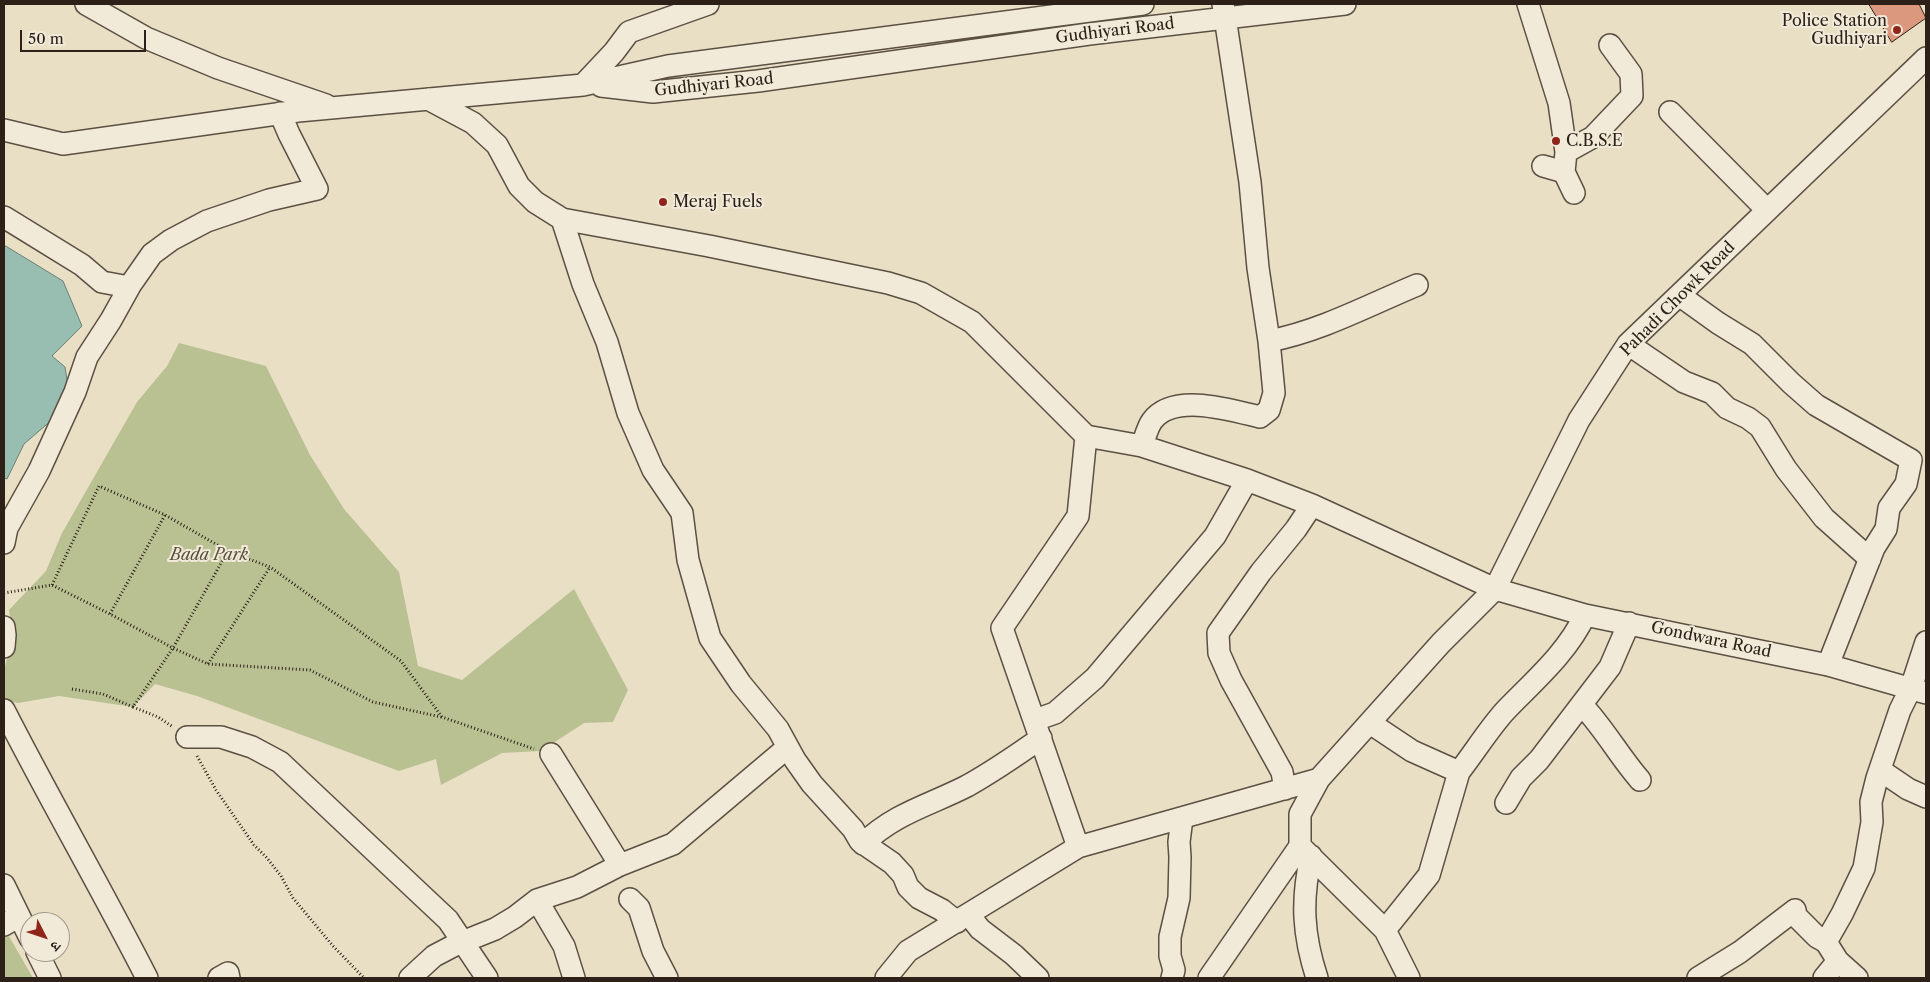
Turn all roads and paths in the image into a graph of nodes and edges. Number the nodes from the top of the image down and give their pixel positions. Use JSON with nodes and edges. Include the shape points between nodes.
{"nodes":[{"id":1,"x":86,"y":4,"type":"edge"},
{"id":2,"x":1143,"y":4,"type":"edge"},
{"id":3,"x":1345,"y":4,"type":"edge"},
{"id":4,"x":1528,"y":4,"type":"edge"},
{"id":5,"x":696,"y":5,"type":"edge"},
{"id":6,"x":1224,"y":11,"type":"edge"},
{"id":7,"x":1610,"y":45,"type":"dead end"},
{"id":8,"x":1926,"y":58,"type":"edge"},
{"id":9,"x":583,"y":85,"type":"junction"},
{"id":10,"x":428,"y":99,"type":"junction"},
{"id":11,"x":334,"y":108,"type":"junction"},
{"id":12,"x":1670,"y":112,"type":"dead end"},
{"id":13,"x":280,"y":113,"type":"junction"},
{"id":14,"x":4,"y":130,"type":"edge"},
{"id":15,"x":1565,"y":162,"type":"junction"},
{"id":16,"x":1543,"y":166,"type":"dead end"},
{"id":17,"x":1574,"y":193,"type":"dead end"},
{"id":18,"x":1767,"y":210,"type":"junction"},
{"id":19,"x":4,"y":217,"type":"edge"},
{"id":20,"x":562,"y":220,"type":"junction"},
{"id":21,"x":1417,"y":285,"type":"dead end"},
{"id":22,"x":129,"y":287,"type":"junction"},
{"id":23,"x":1679,"y":295,"type":"junction"},
{"id":24,"x":1270,"y":341,"type":"junction"},
{"id":25,"x":1628,"y":344,"type":"junction"},
{"id":26,"x":1086,"y":436,"type":"junction"},
{"id":27,"x":1142,"y":446,"type":"junction"},
{"id":28,"x":1247,"y":480,"type":"junction"},
{"id":29,"x":1312,"y":505,"type":"junction"},
{"id":30,"x":164,"y":515,"type":"junction"},
{"id":31,"x":5,"y":532,"type":"edge"},
{"id":32,"x":228,"y":552,"type":"junction"},
{"id":33,"x":1870,"y":558,"type":"junction"},
{"id":34,"x":270,"y":567,"type":"junction"},
{"id":35,"x":52,"y":585,"type":"junction"},
{"id":36,"x":1495,"y":588,"type":"junction"},
{"id":37,"x":4,"y":593,"type":"edge"},
{"id":38,"x":110,"y":614,"type":"junction"},
{"id":39,"x":1585,"y":615,"type":"junction"},
{"id":40,"x":1629,"y":623,"type":"junction"},
{"id":41,"x":4,"y":627,"type":"edge"},
{"id":42,"x":1926,"y":642,"type":"edge"},
{"id":43,"x":4,"y":647,"type":"edge"},
{"id":44,"x":173,"y":648,"type":"junction"},
{"id":45,"x":208,"y":664,"type":"junction"},
{"id":46,"x":1828,"y":665,"type":"junction"},
{"id":47,"x":72,"y":689,"type":"dead end"},
{"id":48,"x":1919,"y":690,"type":"edge"},
{"id":49,"x":1582,"y":705,"type":"junction"},
{"id":50,"x":133,"y":707,"type":"junction"},
{"id":51,"x":4,"y":710,"type":"edge"},
{"id":52,"x":442,"y":717,"type":"junction"},
{"id":53,"x":1370,"y":723,"type":"junction"},
{"id":54,"x":1038,"y":729,"type":"junction"},
{"id":55,"x":188,"y":737,"type":"junction"},
{"id":56,"x":788,"y":748,"type":"junction"},
{"id":57,"x":551,"y":754,"type":"joint"},
{"id":58,"x":1880,"y":770,"type":"junction"},
{"id":59,"x":1459,"y":772,"type":"junction"},
{"id":60,"x":1319,"y":779,"type":"junction"},
{"id":61,"x":1640,"y":780,"type":"dead end"},
{"id":62,"x":1284,"y":789,"type":"junction"},
{"id":63,"x":1926,"y":797,"type":"edge"},
{"id":64,"x":1506,"y":803,"type":"dead end"},
{"id":65,"x":1182,"y":818,"type":"junction"},
{"id":66,"x":863,"y":844,"type":"junction"},
{"id":67,"x":1078,"y":848,"type":"junction"},
{"id":68,"x":1306,"y":851,"type":"junction"},
{"id":69,"x":620,"y":865,"type":"junction"},
{"id":70,"x":4,"y":885,"type":"edge"},
{"id":71,"x":630,"y":899,"type":"dead end"},
{"id":72,"x":537,"y":900,"type":"junction"},
{"id":73,"x":963,"y":918,"type":"junction"},
{"id":74,"x":12,"y":921,"type":"edge"},
{"id":75,"x":1384,"y":930,"type":"junction"},
{"id":76,"x":462,"y":942,"type":"junction"},
{"id":77,"x":1826,"y":942,"type":"junction"},
{"id":78,"x":1838,"y":961,"type":"junction"},
{"id":79,"x":42,"y":962,"type":"edge"},
{"id":80,"x":50,"y":978,"type":"edge"},
{"id":81,"x":147,"y":978,"type":"edge"},
{"id":82,"x":219,"y":978,"type":"edge"},
{"id":83,"x":229,"y":978,"type":"edge"},
{"id":84,"x":364,"y":978,"type":"edge"},
{"id":85,"x":410,"y":978,"type":"edge"},
{"id":86,"x":487,"y":978,"type":"edge"},
{"id":87,"x":574,"y":978,"type":"edge"},
{"id":88,"x":668,"y":978,"type":"edge"},
{"id":89,"x":886,"y":978,"type":"edge"},
{"id":90,"x":1038,"y":978,"type":"edge"},
{"id":91,"x":1172,"y":978,"type":"edge"},
{"id":92,"x":1209,"y":978,"type":"edge"},
{"id":93,"x":1317,"y":978,"type":"edge"},
{"id":94,"x":1409,"y":978,"type":"edge"},
{"id":95,"x":1698,"y":978,"type":"edge"},
{"id":96,"x":1824,"y":978,"type":"edge"},
{"id":97,"x":1857,"y":978,"type":"edge"}],
"edges":[{"from":1,"to":11,"type":"street","via":[[146,38],[218,68]]},
{"from":2,"to":9,"type":"street","name":"Gudhiyari Road","via":[[668,66]]},
{"from":3,"to":6,"type":"street","name":"Gudhiyari Road"},
{"from":4,"to":15,"type":"street","via":[[1559,103]]},
{"from":5,"to":9,"type":"street","via":[[629,32]]},
{"from":6,"to":9,"type":"street","name":"Gudhiyari Road","via":[[1089,34],[758,81],[653,92]]},
{"from":6,"to":24,"type":"street"},
{"from":7,"to":15,"type":"street","via":[[1631,74],[1632,96]]},
{"from":8,"to":18,"type":"street","name":"Pahadi Chowk Road"},
{"from":9,"to":10,"type":"street"},
{"from":10,"to":11,"type":"street"},
{"from":10,"to":20,"type":"street","via":[[473,123],[497,145],[519,186],[535,202]]},
{"from":11,"to":13,"type":"street"},
{"from":12,"to":18,"type":"street"},
{"from":13,"to":14,"type":"street","via":[[63,144]]},
{"from":13,"to":22,"type":"street","via":[[317,189],[269,200],[207,221],[152,254]]},
{"from":15,"to":16,"type":"street"},
{"from":15,"to":17,"type":"street"},
{"from":18,"to":23,"type":"street","name":"Pahadi Chowk Road"},
{"from":19,"to":22,"type":"street","via":[[82,265],[102,282]]},
{"from":20,"to":26,"type":"street","via":[[718,248],[888,283],[922,294],[972,322]]},
{"from":20,"to":56,"type":"street","via":[[607,342],[628,413],[653,470],[682,513],[688,560],[710,638],[741,684],[778,729]]},
{"from":21,"to":24,"type":"street","via":[[1332,323]]},
{"from":22,"to":31,"type":"street","via":[[87,357],[43,462]]},
{"from":23,"to":25,"type":"street","name":"Pahadi Chowk Road"},
{"from":23,"to":33,"type":"street","via":[[1752,344],[1816,405],[1911,460],[1906,484],[1890,508],[1886,529]]},
{"from":24,"to":27,"type":"street","via":[[1274,393],[1269,410],[1260,417],[1229,410],[1176,405],[1160,412],[1152,421]]},
{"from":25,"to":33,"type":"street","via":[[1760,427],[1786,469],[1824,518]]},
{"from":25,"to":36,"type":"street","name":"Pahadi Chowk Road","via":[[1579,420]]},
{"from":26,"to":27,"type":"street","name":"Gondwara Road"},
{"from":26,"to":54,"type":"street","via":[[1078,516],[1002,628]]},
{"from":27,"to":28,"type":"street","name":"Gondwara Road"},
{"from":28,"to":29,"type":"street","name":"Gondwara Road"},
{"from":28,"to":54,"type":"street","via":[[1215,536],[1095,678]]},
{"from":29,"to":36,"type":"street","name":"Gondwara Road"},
{"from":29,"to":62,"type":"street","via":[[1218,633],[1220,653],[1231,680],[1282,772]]},
{"from":30,"to":32,"type":"path"},
{"from":30,"to":35,"type":"path","via":[[99,486]]},
{"from":30,"to":38,"type":"path"},
{"from":32,"to":34,"type":"path"},
{"from":32,"to":44,"type":"path"},
{"from":33,"to":46,"type":"street"},
{"from":34,"to":45,"type":"path"},
{"from":34,"to":52,"type":"path","via":[[401,662]]},
{"from":35,"to":37,"type":"path"},
{"from":35,"to":38,"type":"path"},
{"from":36,"to":39,"type":"street","name":"Gondwara Road"},
{"from":36,"to":53,"type":"street","name":"Pahadi Chowk Road","via":[[1440,643]]},
{"from":38,"to":44,"type":"path"},
{"from":39,"to":40,"type":"street","name":"Gondwara Road"},
{"from":39,"to":59,"type":"street","via":[[1576,634],[1504,712]]},
{"from":40,"to":46,"type":"street","name":"Gondwara Road"},
{"from":40,"to":49,"type":"street","via":[[1610,667]]},
{"from":41,"to":43,"type":"street"},
{"from":42,"to":48,"type":"street"},
{"from":44,"to":45,"type":"path"},
{"from":44,"to":50,"type":"path"},
{"from":45,"to":52,"type":"path","via":[[310,670],[373,702]]},
{"from":46,"to":48,"type":"street","name":"Gondwara Road"},
{"from":47,"to":50,"type":"path","via":[[103,694]]},
{"from":48,"to":58,"type":"street","via":[[1900,710]]},
{"from":49,"to":61,"type":"street"},
{"from":49,"to":64,"type":"street","via":[[1521,778]]},
{"from":50,"to":55,"type":"path","via":[[158,717]]},
{"from":51,"to":81,"type":"street"},
{"from":52,"to":57,"type":"path"},
{"from":53,"to":59,"type":"street","via":[[1412,750]]},
{"from":53,"to":60,"type":"street","name":"Pahadi Chowk Road"},
{"from":54,"to":66,"type":"street","via":[[1008,761],[966,786],[908,812]]},
{"from":54,"to":67,"type":"street"},
{"from":55,"to":76,"type":"street","via":[[221,737],[252,747],[280,762],[448,920]]},
{"from":55,"to":84,"type":"path","via":[[216,790],[254,845],[281,876],[293,898]]},
{"from":56,"to":66,"type":"street","via":[[812,784]]},
{"from":56,"to":69,"type":"street","via":[[673,844]]},
{"from":57,"to":69,"type":"street"},
{"from":58,"to":63,"type":"street","via":[[1908,790]]},
{"from":58,"to":77,"type":"street","via":[[1872,802],[1864,868]]},
{"from":59,"to":75,"type":"street","via":[[1429,875]]},
{"from":60,"to":62,"type":"street"},
{"from":60,"to":68,"type":"street","name":"Pahadi Chowk Road","via":[[1300,814]]},
{"from":62,"to":65,"type":"street"},
{"from":65,"to":67,"type":"street"},
{"from":65,"to":91,"type":"street","via":[[1179,898],[1170,936]]},
{"from":66,"to":73,"type":"street","via":[[892,862],[919,898]]},
{"from":67,"to":73,"type":"street"},
{"from":68,"to":75,"type":"street"},
{"from":68,"to":92,"type":"street"},
{"from":68,"to":93,"type":"street","name":"Pahadi Chowk Road","via":[[1306,941]]},
{"from":69,"to":72,"type":"street","via":[[577,887]]},
{"from":70,"to":74,"type":"street"},
{"from":71,"to":88,"type":"street","via":[[638,908]]},
{"from":72,"to":76,"type":"street","via":[[494,929]]},
{"from":72,"to":87,"type":"street","via":[[564,946]]},
{"from":73,"to":89,"type":"street","via":[[908,951]]},
{"from":73,"to":90,"type":"street","via":[[1014,955]]},
{"from":75,"to":94,"type":"street"},
{"from":76,"to":85,"type":"street","via":[[434,956]]},
{"from":76,"to":86,"type":"street"},
{"from":77,"to":78,"type":"street"},
{"from":77,"to":95,"type":"street","via":[[1796,916],[1795,910],[1740,952]]},
{"from":78,"to":96,"type":"street"},
{"from":78,"to":97,"type":"street"},
{"from":79,"to":80,"type":"street"},
{"from":82,"to":83,"type":"street","via":[[228,973]]}]}
